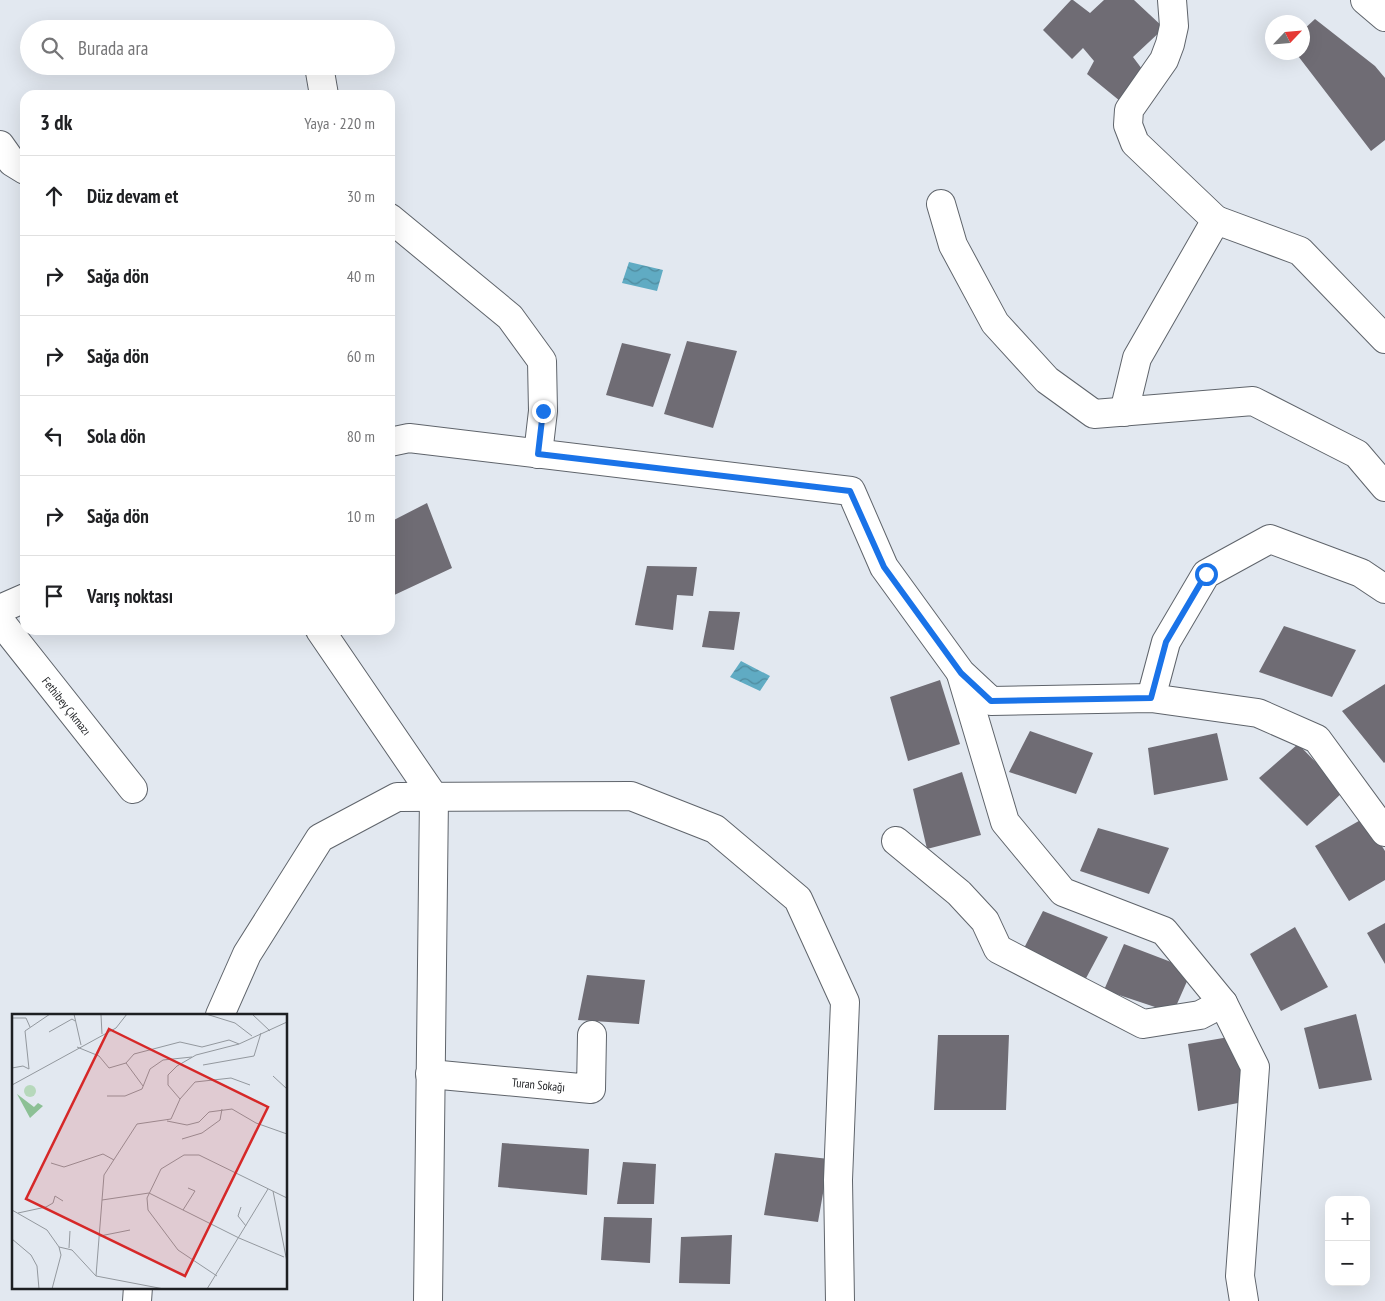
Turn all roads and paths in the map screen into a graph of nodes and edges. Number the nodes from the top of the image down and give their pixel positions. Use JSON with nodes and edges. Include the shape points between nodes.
{"nodes":[{"id":1,"x":1172,"y":0,"type":"edge"},
{"id":2,"x":1365,"y":0,"type":"edge"},
{"id":3,"x":1385,"y":17,"type":"edge"},
{"id":4,"x":321,"y":75,"type":"edge"},
{"id":5,"x":323,"y":90,"type":"edge"},
{"id":6,"x":0,"y":146,"type":"edge"},
{"id":7,"x":20,"y":167,"type":"edge"},
{"id":8,"x":941,"y":204,"type":"dead end"},
{"id":9,"x":1216,"y":220,"type":"junction"},
{"id":10,"x":395,"y":222,"type":"edge"},
{"id":11,"x":1385,"y":339,"type":"edge"},
{"id":12,"x":1124,"y":412,"type":"junction"},
{"id":13,"x":395,"y":441,"type":"edge"},
{"id":14,"x":538,"y":454,"type":"junction"},
{"id":15,"x":1385,"y":487,"type":"edge"},
{"id":16,"x":1385,"y":589,"type":"edge"},
{"id":17,"x":20,"y":600,"type":"edge"},
{"id":18,"x":0,"y":609,"type":"edge"},
{"id":19,"x":0,"y":621,"type":"edge"},
{"id":20,"x":323,"y":635,"type":"edge"},
{"id":21,"x":961,"y":673,"type":"junction"},
{"id":22,"x":1151,"y":698,"type":"junction"},
{"id":23,"x":133,"y":789,"type":"dead end"},
{"id":24,"x":434,"y":797,"type":"junction"},
{"id":25,"x":1385,"y":832,"type":"edge"},
{"id":26,"x":896,"y":841,"type":"dead end"},
{"id":27,"x":1223,"y":1003,"type":"junction"},
{"id":28,"x":220,"y":1014,"type":"edge"},
{"id":29,"x":592,"y":1035,"type":"dead end"},
{"id":30,"x":430,"y":1074,"type":"junction"},
{"id":31,"x":138,"y":1288,"type":"edge"},
{"id":32,"x":137,"y":1301,"type":"edge"},
{"id":33,"x":428,"y":1301,"type":"edge"},
{"id":34,"x":840,"y":1301,"type":"edge"},
{"id":35,"x":1244,"y":1301,"type":"edge"}],
"edges":[{"from":1,"to":9,"type":"street","via":[[1174,26],[1170,44],[1164,60],[1129,110],[1128,125],[1135,143]]},
{"from":2,"to":3,"type":"street"},
{"from":4,"to":5,"type":"street"},
{"from":6,"to":7,"type":"street"},
{"from":8,"to":12,"type":"street","via":[[953,245],[995,323],[1047,380],[1094,414]]},
{"from":9,"to":11,"type":"street","via":[[1300,251]]},
{"from":9,"to":12,"type":"street","via":[[1136,358]]},
{"from":10,"to":14,"type":"street","via":[[510,317],[542,361],[543,411]]},
{"from":12,"to":15,"type":"street","via":[[1253,401],[1357,454]]},
{"from":13,"to":14,"type":"street","via":[[409,438]]},
{"from":14,"to":21,"type":"street","via":[[850,491],[884,567]]},
{"from":16,"to":22,"type":"street","via":[[1361,573],[1270,539],[1206,574],[1166,642]]},
{"from":17,"to":18,"type":"street"},
{"from":19,"to":23,"type":"street","name":"Fethibey Çıkmazı"},
{"from":20,"to":24,"type":"street"},
{"from":21,"to":22,"type":"street","via":[[991,701]]},
{"from":21,"to":27,"type":"street","via":[[1005,822],[1063,892],[1164,930]]},
{"from":22,"to":25,"type":"street","via":[[1258,713],[1317,739]]},
{"from":24,"to":28,"type":"street","via":[[396,797],[320,838],[248,954]]},
{"from":24,"to":30,"type":"street"},
{"from":24,"to":34,"type":"street","via":[[631,796],[715,829],[798,899],[845,1002],[838,1180]]},
{"from":26,"to":27,"type":"street","via":[[959,894],[985,921],[998,949],[1144,1024],[1200,1015]]},
{"from":27,"to":35,"type":"street","via":[[1255,1067],[1240,1276]]},
{"from":29,"to":30,"type":"street","name":"Turan Sokağı","via":[[591,1089]]},
{"from":30,"to":33,"type":"street"},
{"from":31,"to":32,"type":"street"}]}
